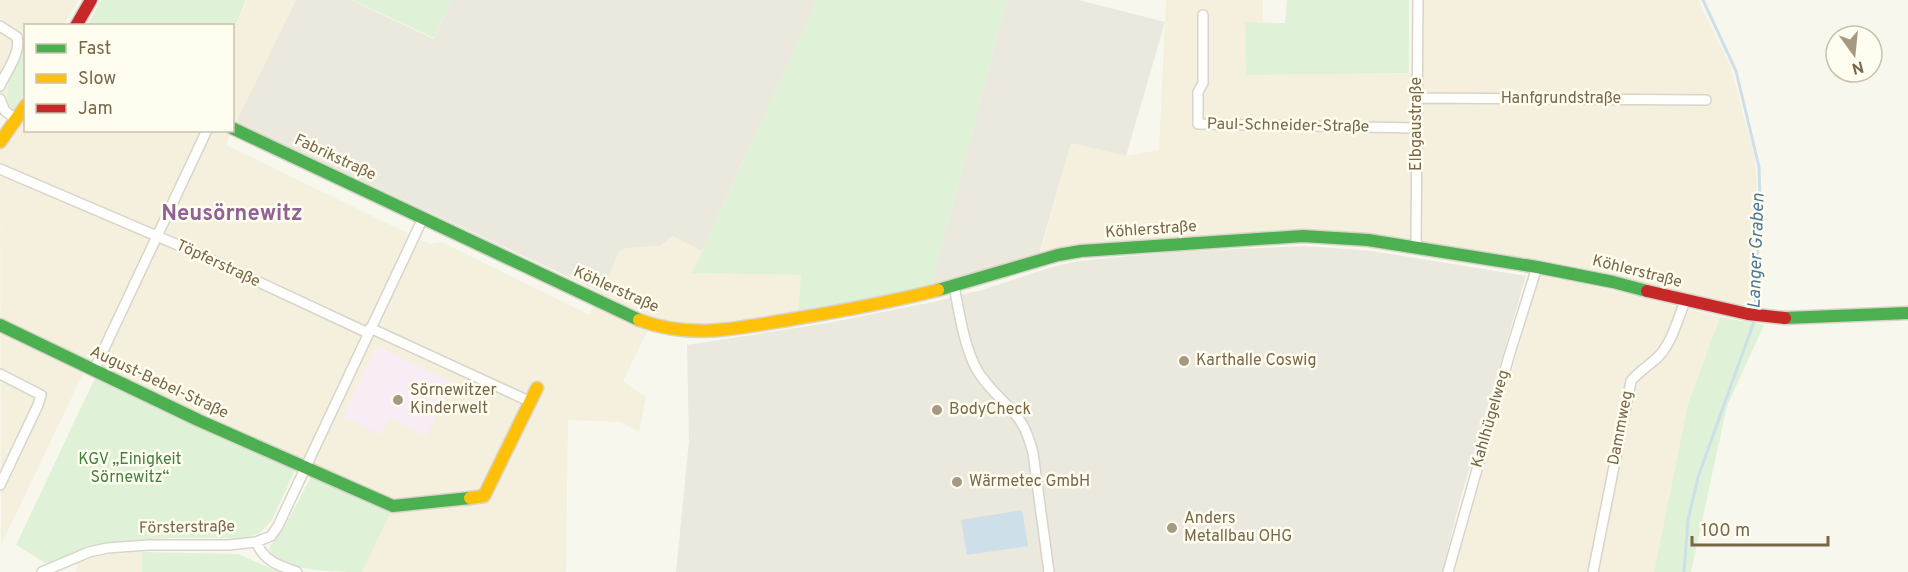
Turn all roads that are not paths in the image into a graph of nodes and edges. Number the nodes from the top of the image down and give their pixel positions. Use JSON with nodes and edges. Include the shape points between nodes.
{"nodes":[{"id":1,"x":91,"y":0,"type":"edge"},
{"id":2,"x":1418,"y":0,"type":"edge"},
{"id":3,"x":1203,"y":15,"type":"dead end"},
{"id":4,"x":77,"y":24,"type":"edge"},
{"id":5,"x":0,"y":26,"type":"edge"},
{"id":6,"x":0,"y":86,"type":"edge"},
{"id":7,"x":1417,"y":98,"type":"junction"},
{"id":8,"x":1706,"y":100,"type":"dead end"},
{"id":9,"x":1,"y":101,"type":"edge"},
{"id":10,"x":24,"y":108,"type":"edge"},
{"id":11,"x":16,"y":119,"type":"junction"},
{"id":12,"x":1417,"y":128,"type":"junction"},
{"id":13,"x":234,"y":129,"type":"edge"},
{"id":14,"x":206,"y":132,"type":"edge"},
{"id":15,"x":0,"y":142,"type":"edge"},
{"id":16,"x":0,"y":169,"type":"edge"},
{"id":17,"x":423,"y":218,"type":"junction"},
{"id":18,"x":156,"y":236,"type":"junction"},
{"id":19,"x":1416,"y":247,"type":"junction"},
{"id":20,"x":1537,"y":267,"type":"junction"},
{"id":21,"x":954,"y":286,"type":"junction"},
{"id":22,"x":1685,"y":301,"type":"junction"},
{"id":23,"x":1908,"y":313,"type":"edge"},
{"id":24,"x":0,"y":326,"type":"edge"},
{"id":25,"x":369,"y":331,"type":"junction"},
{"id":26,"x":94,"y":370,"type":"junction"},
{"id":27,"x":0,"y":374,"type":"edge"},
{"id":28,"x":537,"y":388,"type":"dead end"},
{"id":29,"x":531,"y":402,"type":"junction"},
{"id":30,"x":305,"y":468,"type":"junction"},
{"id":31,"x":0,"y":485,"type":"edge"},
{"id":32,"x":256,"y":542,"type":"junction"},
{"id":33,"x":66,"y":561,"type":"junction"},
{"id":34,"x":42,"y":572,"type":"edge"},
{"id":35,"x":63,"y":572,"type":"edge"},
{"id":36,"x":297,"y":572,"type":"edge"},
{"id":37,"x":1049,"y":572,"type":"edge"},
{"id":38,"x":1448,"y":572,"type":"edge"},
{"id":39,"x":1593,"y":572,"type":"edge"}],
"edges":[{"from":1,"to":4,"type":"street"},
{"from":2,"to":7,"type":"street","name":"Elbgaustraße"},
{"from":3,"to":12,"type":"street","name":"Paul-Schneider-Straße","via":[[1203,84],[1198,92],[1198,124]]},
{"from":5,"to":6,"type":"street","via":[[19,42]]},
{"from":7,"to":8,"type":"street","name":"Hanfgrundstraße"},
{"from":7,"to":12,"type":"street","name":"Elbgaustraße"},
{"from":9,"to":11,"type":"street","via":[[5,111]]},
{"from":10,"to":11,"type":"street"},
{"from":11,"to":15,"type":"street"},
{"from":12,"to":19,"type":"street","name":"Elbgaustraße"},
{"from":13,"to":17,"type":"street","name":"Fabrikstraße"},
{"from":14,"to":18,"type":"street"},
{"from":16,"to":18,"type":"street","name":"Töpferstraße"},
{"from":17,"to":21,"type":"street","name":"Köhlerstraße","via":[[641,321],[675,331],[721,331],[850,311]]},
{"from":17,"to":25,"type":"street","name":"Försterstraße"},
{"from":18,"to":25,"type":"street","name":"Töpferstraße"},
{"from":18,"to":26,"type":"street"},
{"from":19,"to":20,"type":"street","name":"Köhlerstraße"},
{"from":19,"to":21,"type":"street","name":"Köhlerstraße","via":[[1304,236],[1082,251]]},
{"from":20,"to":22,"type":"street","name":"Köhlerstraße"},
{"from":20,"to":38,"type":"street","name":"Kahlhügelweg"},
{"from":21,"to":37,"type":"street","via":[[976,368],[1020,420],[1029,438]]},
{"from":22,"to":23,"type":"street","name":"Köhlerstraße","via":[[1767,316]]},
{"from":22,"to":39,"type":"street","name":"Dammweg","via":[[1659,356],[1631,381]]},
{"from":24,"to":26,"type":"street","name":"August-Bebel-Straße"},
{"from":25,"to":29,"type":"street"},
{"from":25,"to":30,"type":"street","name":"Försterstraße"},
{"from":26,"to":30,"type":"street","name":"August-Bebel-Straße"},
{"from":27,"to":31,"type":"street","via":[[41,395]]},
{"from":28,"to":29,"type":"street"},
{"from":29,"to":30,"type":"street","via":[[484,496],[393,506]]},
{"from":30,"to":32,"type":"street","name":"Försterstraße","via":[[278,526],[271,536]]},
{"from":32,"to":33,"type":"street","name":"Försterstraße","via":[[106,548]]},
{"from":32,"to":36,"type":"street","via":[[262,555]]},
{"from":33,"to":34,"type":"street","name":"Försterstraße"},
{"from":33,"to":35,"type":"street"}]}
